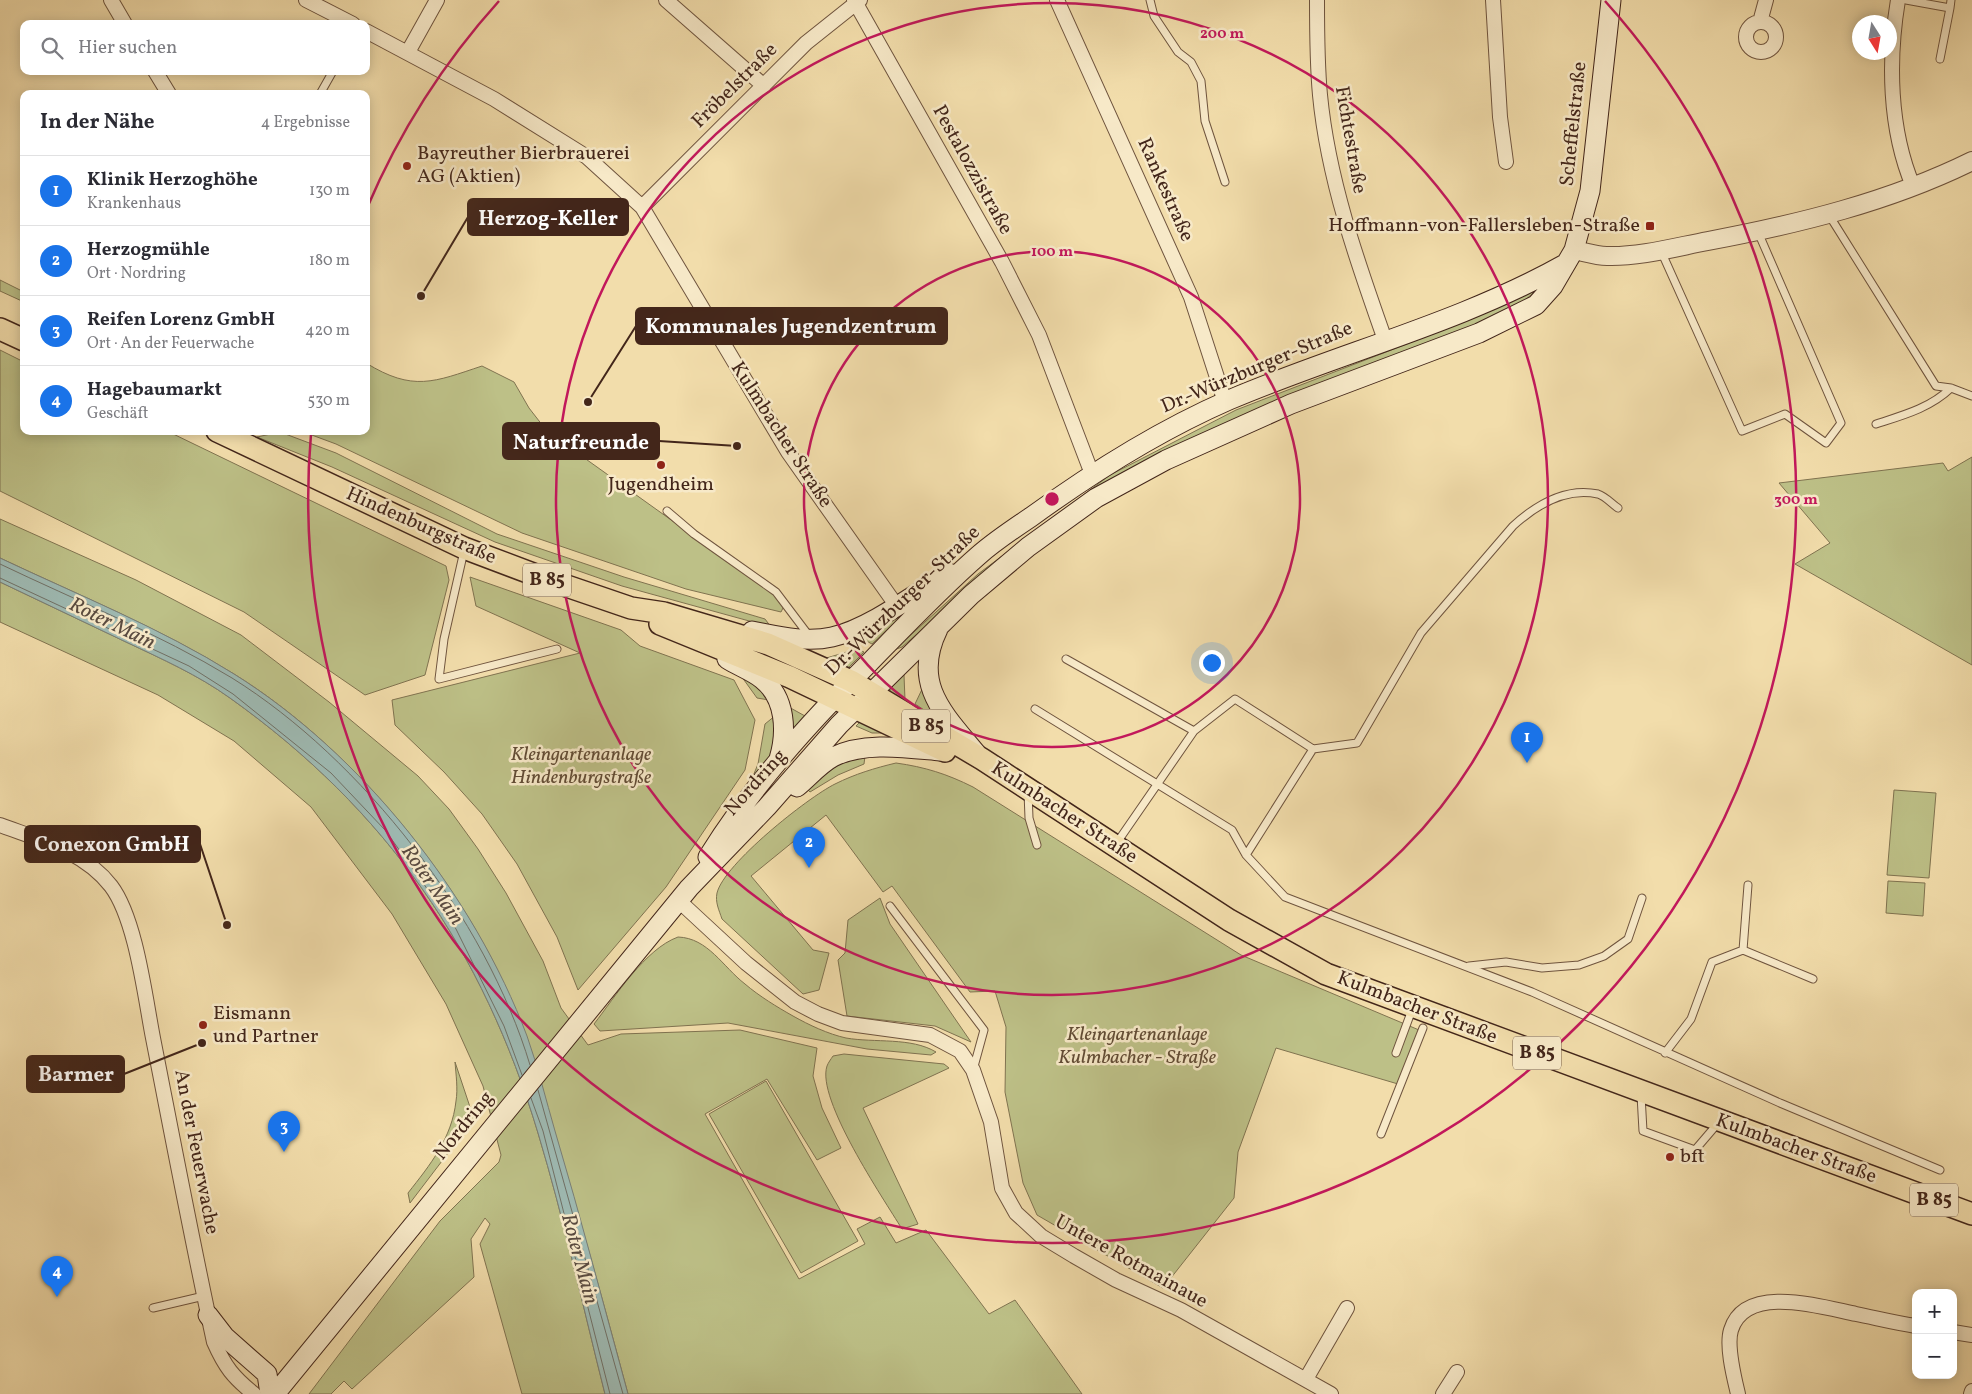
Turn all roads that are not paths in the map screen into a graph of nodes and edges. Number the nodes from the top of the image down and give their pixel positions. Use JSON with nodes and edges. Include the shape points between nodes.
{"nodes":[{"id":1,"x":111,"y":0,"type":"edge"},
{"id":2,"x":306,"y":0,"type":"edge"},
{"id":3,"x":437,"y":0,"type":"edge"},
{"id":4,"x":666,"y":0,"type":"edge"},
{"id":5,"x":1056,"y":0,"type":"edge"},
{"id":6,"x":1150,"y":0,"type":"edge"},
{"id":7,"x":1317,"y":0,"type":"edge"},
{"id":8,"x":1493,"y":0,"type":"edge"},
{"id":9,"x":1611,"y":0,"type":"edge"},
{"id":10,"x":1766,"y":0,"type":"edge"},
{"id":11,"x":1898,"y":0,"type":"edge"},
{"id":12,"x":1906,"y":0,"type":"edge"},
{"id":13,"x":1952,"y":0,"type":"edge"},
{"id":14,"x":857,"y":1,"type":"edge"},
{"id":15,"x":1950,"y":8,"type":"junction"},
{"id":16,"x":124,"y":20,"type":"edge"},
{"id":17,"x":345,"y":20,"type":"edge"},
{"id":18,"x":1760,"y":22,"type":"dead end"},
{"id":19,"x":370,"y":32,"type":"edge"},
{"id":20,"x":408,"y":52,"type":"junction"},
{"id":21,"x":1940,"y":59,"type":"dead end"},
{"id":22,"x":157,"y":75,"type":"edge"},
{"id":23,"x":331,"y":75,"type":"edge"},
{"id":24,"x":764,"y":86,"type":"junction"},
{"id":25,"x":167,"y":90,"type":"edge"},
{"id":26,"x":322,"y":90,"type":"edge"},
{"id":27,"x":1506,"y":162,"type":"dead end"},
{"id":28,"x":1972,"y":162,"type":"edge"},
{"id":29,"x":1225,"y":182,"type":"dead end"},
{"id":30,"x":1913,"y":186,"type":"junction"},
{"id":31,"x":642,"y":207,"type":"junction"},
{"id":32,"x":1829,"y":215,"type":"junction"},
{"id":33,"x":1758,"y":232,"type":"junction"},
{"id":34,"x":1661,"y":250,"type":"junction"},
{"id":35,"x":1570,"y":257,"type":"junction"},
{"id":36,"x":0,"y":329,"type":"edge"},
{"id":37,"x":20,"y":338,"type":"edge"},
{"id":38,"x":1385,"y":340,"type":"junction"},
{"id":39,"x":1951,"y":388,"type":"junction"},
{"id":40,"x":1972,"y":396,"type":"edge"},
{"id":41,"x":1225,"y":402,"type":"junction"},
{"id":42,"x":1876,"y":424,"type":"dead end"},
{"id":43,"x":225,"y":435,"type":"edge"},
{"id":44,"x":1092,"y":474,"type":"junction"},
{"id":45,"x":1618,"y":508,"type":"dead end"},
{"id":46,"x":667,"y":511,"type":"dead end"},
{"id":47,"x":464,"y":548,"type":"junction"},
{"id":48,"x":980,"y":554,"type":"junction"},
{"id":49,"x":896,"y":605,"type":"junction"},
{"id":50,"x":941,"y":624,"type":"junction"},
{"id":51,"x":713,"y":636,"type":"junction"},
{"id":52,"x":811,"y":639,"type":"junction"},
{"id":53,"x":557,"y":649,"type":"dead end"},
{"id":54,"x":1066,"y":659,"type":"dead end"},
{"id":55,"x":851,"y":681,"type":"junction"},
{"id":56,"x":871,"y":692,"type":"junction"},
{"id":57,"x":835,"y":698,"type":"junction"},
{"id":58,"x":855,"y":708,"type":"junction"},
{"id":59,"x":1035,"y":710,"type":"dead end"},
{"id":60,"x":1194,"y":731,"type":"junction"},
{"id":61,"x":1312,"y":749,"type":"junction"},
{"id":62,"x":945,"y":751,"type":"junction"},
{"id":63,"x":982,"y":759,"type":"junction"},
{"id":64,"x":779,"y":760,"type":"junction"},
{"id":65,"x":1158,"y":784,"type":"junction"},
{"id":66,"x":1028,"y":789,"type":"junction"},
{"id":67,"x":767,"y":807,"type":"junction"},
{"id":68,"x":0,"y":825,"type":"edge"},
{"id":69,"x":1037,"y":845,"type":"dead end"},
{"id":70,"x":1115,"y":846,"type":"junction"},
{"id":71,"x":1246,"y":856,"type":"junction"},
{"id":72,"x":1748,"y":885,"type":"dead end"},
{"id":73,"x":684,"y":894,"type":"junction"},
{"id":74,"x":1642,"y":898,"type":"dead end"},
{"id":75,"x":890,"y":906,"type":"dead end"},
{"id":76,"x":1743,"y":950,"type":"junction"},
{"id":77,"x":1468,"y":966,"type":"junction"},
{"id":78,"x":1813,"y":979,"type":"dead end"},
{"id":79,"x":1413,"y":1007,"type":"junction"},
{"id":80,"x":1423,"y":1028,"type":"dead end"},
{"id":81,"x":1396,"y":1053,"type":"dead end"},
{"id":82,"x":1666,"y":1053,"type":"junction"},
{"id":83,"x":973,"y":1070,"type":"junction"},
{"id":84,"x":1641,"y":1092,"type":"junction"},
{"id":85,"x":1720,"y":1122,"type":"junction"},
{"id":86,"x":1381,"y":1134,"type":"dead end"},
{"id":87,"x":1940,"y":1170,"type":"dead end"},
{"id":88,"x":1972,"y":1214,"type":"edge"},
{"id":89,"x":204,"y":1296,"type":"junction"},
{"id":90,"x":153,"y":1308,"type":"dead end"},
{"id":91,"x":1347,"y":1308,"type":"dead end"},
{"id":92,"x":208,"y":1314,"type":"junction"},
{"id":93,"x":1912,"y":1325,"type":"edge"},
{"id":94,"x":1957,"y":1333,"type":"edge"},
{"id":95,"x":1972,"y":1335,"type":"edge"},
{"id":96,"x":302,"y":1362,"type":"junction"},
{"id":97,"x":1457,"y":1372,"type":"dead end"},
{"id":98,"x":267,"y":1374,"type":"junction"},
{"id":99,"x":1306,"y":1379,"type":"junction"},
{"id":100,"x":254,"y":1394,"type":"edge"},
{"id":101,"x":270,"y":1394,"type":"edge"},
{"id":102,"x":275,"y":1394,"type":"edge"},
{"id":103,"x":1331,"y":1394,"type":"edge"},
{"id":104,"x":1443,"y":1394,"type":"edge"},
{"id":105,"x":1738,"y":1394,"type":"edge"}],
"edges":[{"from":1,"to":16,"type":"street"},
{"from":2,"to":17,"type":"street"},
{"from":3,"to":20,"type":"street"},
{"from":4,"to":24,"type":"street"},
{"from":5,"to":41,"type":"street","name":"Rankestraße","via":[[1191,297]]},
{"from":6,"to":29,"type":"lane","via":[[1154,16],[1178,52],[1191,62],[1201,80],[1205,121]]},
{"from":7,"to":38,"type":"street","name":"Fichtestraße","via":[[1320,97],[1329,150],[1343,214]]},
{"from":8,"to":27,"type":"street","via":[[1499,108]]},
{"from":9,"to":35,"type":"main road","name":"Scheffelstraße","via":[[1590,191]]},
{"from":10,"to":18,"type":"street"},
{"from":11,"to":30,"type":"street","via":[[1892,34],[1894,107],[1905,168]]},
{"from":12,"to":15,"type":"lane"},
{"from":13,"to":15,"type":"lane"},
{"from":14,"to":24,"type":"street","name":"Fröbelstraße","via":[[806,43]]},
{"from":14,"to":44,"type":"street","name":"Pestalozzistraße","via":[[1039,335]]},
{"from":15,"to":21,"type":"lane"},
{"from":19,"to":20,"type":"street","name":"Kulmbacher Straße"},
{"from":20,"to":31,"type":"street","name":"Kulmbacher Straße","via":[[494,99],[587,157]]},
{"from":22,"to":25,"type":"street"},
{"from":23,"to":26,"type":"lane"},
{"from":24,"to":31,"type":"street","name":"Fröbelstraße"},
{"from":28,"to":30,"type":"street"},
{"from":30,"to":32,"type":"street"},
{"from":31,"to":49,"type":"street","name":"Kulmbacher Straße","via":[[783,444]]},
{"from":32,"to":33,"type":"street"},
{"from":32,"to":39,"type":"lane","via":[[1936,386]]},
{"from":33,"to":34,"type":"street"},
{"from":33,"to":34,"type":"lane","via":[[1841,423],[1826,443],[1785,414],[1742,431]]},
{"from":34,"to":35,"type":"street"},
{"from":35,"to":38,"type":"main road","name":"Dr.-Würzburger-Straße","via":[[1513,290]]},
{"from":35,"to":50,"type":"main road","via":[[1553,286],[1536,305],[1478,334],[1235,428],[1096,498],[1028,547]]},
{"from":36,"to":37,"type":"main road"},
{"from":38,"to":41,"type":"main road","name":"Dr.-Würzburger-Straße"},
{"from":39,"to":40,"type":"lane"},
{"from":39,"to":42,"type":"lane","via":[[1938,401]]},
{"from":41,"to":44,"type":"main road","name":"Dr.-Würzburger-Straße","via":[[1162,433]]},
{"from":43,"to":47,"type":"main road","name":"Hindenburgstraße","number":"B 85"},
{"from":44,"to":48,"type":"main road","name":"Dr.-Würzburger-Straße"},
{"from":45,"to":61,"type":"lane","via":[[1600,494],[1569,492],[1530,510],[1420,633],[1357,743]]},
{"from":46,"to":52,"type":"lane","via":[[776,592]]},
{"from":47,"to":51,"type":"main road","name":"Hindenburgstraße","number":"B 85","via":[[631,608],[658,623]]},
{"from":47,"to":53,"type":"lane","via":[[438,679]]},
{"from":48,"to":49,"type":"main road"},
{"from":48,"to":55,"type":"main road","name":"Dr.-Würzburger-Straße"},
{"from":49,"to":52,"type":"main road","via":[[845,633]]},
{"from":50,"to":56,"type":"main road"},
{"from":50,"to":63,"type":"main road","via":[[932,641],[929,659],[933,693],[939,708]]},
{"from":51,"to":52,"type":"main road"},
{"from":51,"to":55,"type":"main road","name":"Hindenburgstraße","number":"B 85","via":[[768,644]]},
{"from":51,"to":57,"type":"main road","name":"Hindenburgstraße","number":"B 85"},
{"from":51,"to":64,"type":"main road","via":[[723,657],[762,678],[775,693],[784,724]]},
{"from":54,"to":60,"type":"lane"},
{"from":55,"to":56,"type":"main road","name":"Hindenburgstraße","number":"B 85"},
{"from":55,"to":57,"type":"main road","name":"Dr.-Würzburger-Straße"},
{"from":56,"to":58,"type":"main road"},
{"from":56,"to":63,"type":"main road","name":"Kulmbacher Straße","number":"B 85"},
{"from":57,"to":58,"type":"main road","name":"Hindenburgstraße","number":"B 85"},
{"from":57,"to":64,"type":"main road","name":"Nordring"},
{"from":58,"to":62,"type":"main road","name":"Kulmbacher Straße","number":"B 85"},
{"from":58,"to":67,"type":"main road","name":"Nordring"},
{"from":59,"to":65,"type":"lane"},
{"from":60,"to":61,"type":"lane","via":[[1235,700]]},
{"from":60,"to":65,"type":"lane"},
{"from":61,"to":71,"type":"lane"},
{"from":62,"to":63,"type":"main road","name":"Kulmbacher Straße","number":"B 85"},
{"from":62,"to":67,"type":"main road","via":[[876,748],[842,753]]},
{"from":63,"to":66,"type":"main road","name":"Kulmbacher Straße","number":"B 85"},
{"from":64,"to":73,"type":"main road","name":"Nordring","via":[[725,830]]},
{"from":65,"to":70,"type":"lane"},
{"from":65,"to":71,"type":"lane","via":[[1232,830]]},
{"from":66,"to":69,"type":"lane","via":[[1029,818]]},
{"from":66,"to":70,"type":"main road","name":"Kulmbacher Straße","number":"B 85"},
{"from":67,"to":73,"type":"main road","name":"Nordring"},
{"from":68,"to":89,"type":"street","name":"An der Feuerwache","via":[[58,846],[84,860],[112,888],[128,917]]},
{"from":70,"to":79,"type":"main road","name":"Kulmbacher Straße","number":"B 85","via":[[1229,920],[1318,969]]},
{"from":71,"to":77,"type":"lane","via":[[1285,897]]},
{"from":72,"to":76,"type":"lane"},
{"from":73,"to":83,"type":"street","name":"Untere Rotmainaue","via":[[746,963],[795,1002],[842,1023],[930,1035],[960,1051]]},
{"from":73,"to":96,"type":"main road","name":"Nordring"},
{"from":74,"to":77,"type":"lane","via":[[1628,939],[1604,956],[1579,965],[1542,968],[1506,962]]},
{"from":75,"to":83,"type":"lane","via":[[984,1030]]},
{"from":76,"to":78,"type":"lane"},
{"from":76,"to":82,"type":"lane","via":[[1712,962],[1691,1019]]},
{"from":77,"to":82,"type":"lane"},
{"from":79,"to":81,"type":"lane"},
{"from":79,"to":84,"type":"main road","name":"Kulmbacher Straße","number":"B 85"},
{"from":80,"to":86,"type":"lane"},
{"from":82,"to":87,"type":"lane"},
{"from":83,"to":99,"type":"street","name":"Untere Rotmainaue","via":[[991,1122],[1002,1188],[1016,1213],[1041,1236],[1074,1256]]},
{"from":84,"to":85,"type":"main road","name":"Kulmbacher Straße","number":"B 85"},
{"from":84,"to":85,"type":"lane","via":[[1643,1131],[1695,1150]]},
{"from":85,"to":88,"type":"main road","name":"Kulmbacher Straße","number":"B 85"},
{"from":89,"to":90,"type":"lane"},
{"from":89,"to":92,"type":"street","name":"An der Feuerwache"},
{"from":91,"to":99,"type":"street"},
{"from":92,"to":98,"type":"main road","via":[[235,1347]]},
{"from":92,"to":100,"type":"street","name":"An der Feuerwache","via":[[223,1363],[234,1378]]},
{"from":93,"to":105,"type":"street","via":[[1788,1301],[1746,1308],[1736,1317],[1730,1331],[1732,1371]]},
{"from":94,"to":95,"type":"street"},
{"from":96,"to":98,"type":"main road","via":[[286,1372]]},
{"from":96,"to":102,"type":"main road","name":"Nordring"},
{"from":97,"to":104,"type":"street"},
{"from":98,"to":101,"type":"main road"},
{"from":99,"to":103,"type":"street","name":"Untere Rotmainaue"}]}
